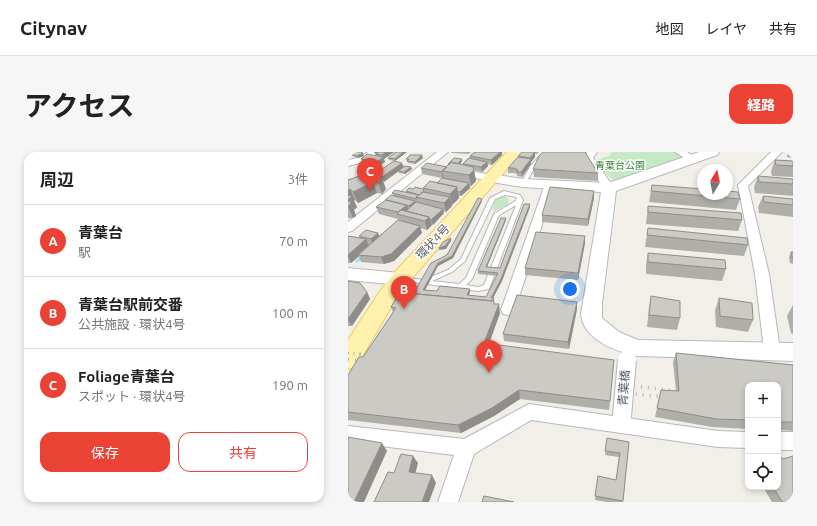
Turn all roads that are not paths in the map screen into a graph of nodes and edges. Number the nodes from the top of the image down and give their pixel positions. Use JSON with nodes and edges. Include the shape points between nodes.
{"nodes":[{"id":1,"x":375,"y":152,"type":"edge"},
{"id":2,"x":443,"y":152,"type":"edge"},
{"id":3,"x":515,"y":152,"type":"edge"},
{"id":4,"x":546,"y":152,"type":"edge"},
{"id":5,"x":592,"y":152,"type":"edge"},
{"id":6,"x":712,"y":152,"type":"edge"},
{"id":7,"x":773,"y":153,"type":"edge"},
{"id":8,"x":686,"y":155,"type":"edge"},
{"id":9,"x":348,"y":161,"type":"edge"},
{"id":10,"x":427,"y":166,"type":"junction"},
{"id":11,"x":491,"y":178,"type":"junction"},
{"id":12,"x":522,"y":183,"type":"junction"},
{"id":13,"x":549,"y":187,"type":"edge"},
{"id":14,"x":609,"y":188,"type":"junction"},
{"id":15,"x":520,"y":200,"type":"junction"},
{"id":16,"x":348,"y":228,"type":"edge"},
{"id":17,"x":348,"y":274,"type":"edge"},
{"id":18,"x":400,"y":279,"type":"junction"},
{"id":19,"x":425,"y":281,"type":"junction"},
{"id":20,"x":459,"y":288,"type":"junction"},
{"id":21,"x":508,"y":310,"type":"dead end"},
{"id":22,"x":783,"y":351,"type":"edge"},
{"id":23,"x":626,"y":353,"type":"junction"},
{"id":24,"x":348,"y":360,"type":"edge"},
{"id":25,"x":622,"y":420,"type":"junction"},
{"id":26,"x":348,"y":434,"type":"edge"},
{"id":27,"x":745,"y":440,"type":"edge"},
{"id":28,"x":781,"y":441,"type":"edge"},
{"id":29,"x":793,"y":441,"type":"edge"},
{"id":30,"x":466,"y":448,"type":"junction"},
{"id":31,"x":448,"y":502,"type":"edge"}],
"edges":[{"from":1,"to":9,"type":"street","via":[[361,160]]},
{"from":2,"to":10,"type":"street"},
{"from":3,"to":11,"type":"main road","name":"環状4号"},
{"from":4,"to":12,"type":"lane"},
{"from":5,"to":14,"type":"street","via":[[588,158]]},
{"from":6,"to":8,"type":"street"},
{"from":7,"to":22,"type":"street","via":[[743,185],[762,274]]},
{"from":8,"to":14,"type":"street"},
{"from":10,"to":11,"type":"street"},
{"from":10,"to":16,"type":"street"},
{"from":11,"to":12,"type":"street"},
{"from":11,"to":18,"type":"main road","name":"環状4号"},
{"from":12,"to":14,"type":"street"},
{"from":13,"to":21,"type":"street"},
{"from":14,"to":23,"type":"street","via":[[593,293],[592,318]]},
{"from":15,"to":19,"type":"lane","via":[[515,194],[504,193],[495,196],[463,260],[450,271]]},
{"from":15,"to":20,"type":"lane","via":[[498,214],[469,279]]},
{"from":15,"to":20,"type":"lane","via":[[488,284],[483,289]]},
{"from":17,"to":18,"type":"street"},
{"from":18,"to":19,"type":"lane"},
{"from":18,"to":24,"type":"main road","name":"環状4号"},
{"from":19,"to":20,"type":"lane"},
{"from":22,"to":23,"type":"street"},
{"from":23,"to":25,"type":"street","name":"青葉橋","bridge":true},
{"from":25,"to":27,"type":"street","via":[[718,439]]},
{"from":25,"to":30,"type":"street","via":[[529,412]]},
{"from":26,"to":30,"type":"street"},
{"from":28,"to":29,"type":"street"},
{"from":30,"to":31,"type":"street"}]}
